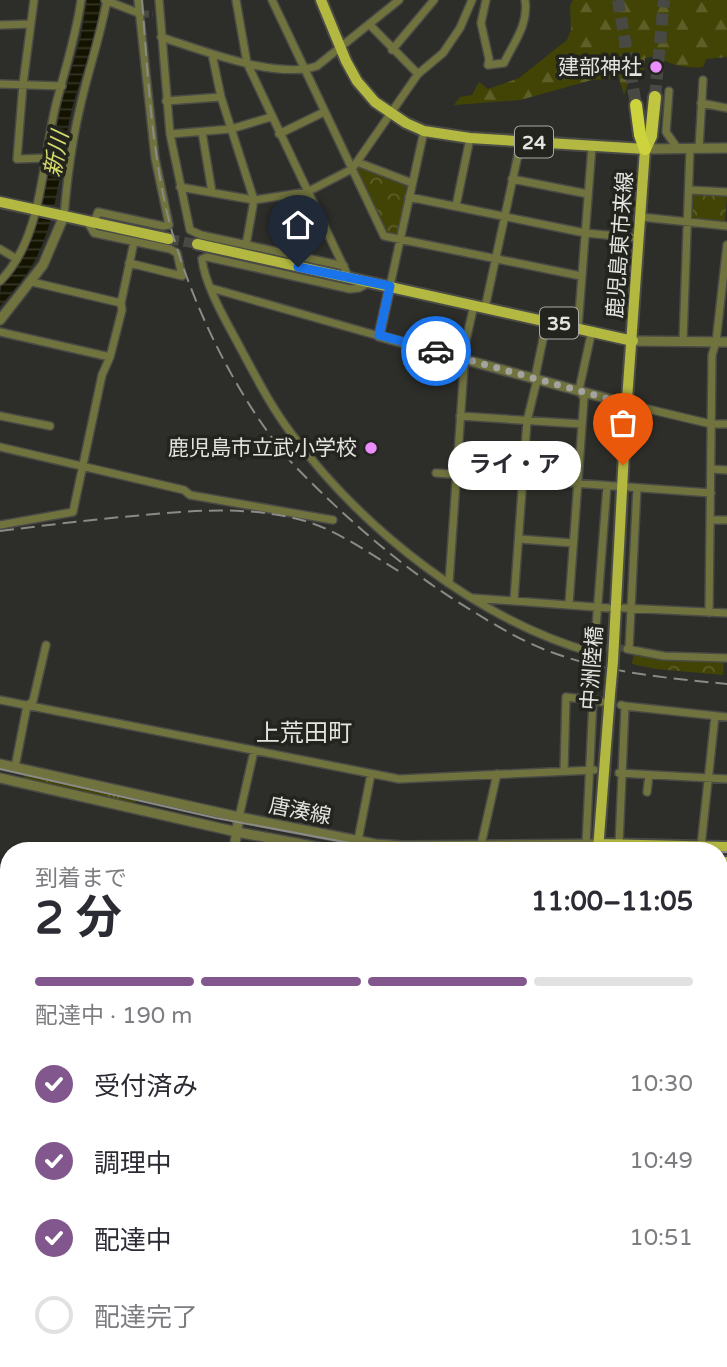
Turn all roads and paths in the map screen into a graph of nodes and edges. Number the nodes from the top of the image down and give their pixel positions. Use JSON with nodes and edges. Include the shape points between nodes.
{"nodes":[{"id":1,"x":34,"y":0,"type":"edge"},
{"id":2,"x":82,"y":0,"type":"edge"},
{"id":3,"x":106,"y":0,"type":"edge"},
{"id":4,"x":138,"y":0,"type":"edge"},
{"id":5,"x":159,"y":0,"type":"edge"},
{"id":6,"x":236,"y":0,"type":"edge"},
{"id":7,"x":272,"y":0,"type":"edge"},
{"id":8,"x":321,"y":0,"type":"edge"},
{"id":9,"x":398,"y":0,"type":"edge"},
{"id":10,"x":434,"y":0,"type":"edge"},
{"id":11,"x":472,"y":0,"type":"edge"},
{"id":12,"x":486,"y":0,"type":"edge"},
{"id":13,"x":525,"y":0,"type":"edge"},
{"id":14,"x":140,"y":13,"type":"junction"},
{"id":15,"x":31,"y":24,"type":"junction"},
{"id":16,"x":369,"y":24,"type":"junction"},
{"id":17,"x":0,"y":25,"type":"edge"},
{"id":18,"x":161,"y":37,"type":"junction"},
{"id":19,"x":340,"y":48,"type":"junction"},
{"id":20,"x":392,"y":50,"type":"junction"},
{"id":21,"x":212,"y":54,"type":"junction"},
{"id":22,"x":247,"y":63,"type":"junction"},
{"id":23,"x":305,"y":70,"type":"junction"},
{"id":24,"x":418,"y":74,"type":"junction"},
{"id":25,"x":703,"y":80,"type":"dead end"},
{"id":26,"x":0,"y":84,"type":"edge"},
{"id":27,"x":23,"y":84,"type":"junction"},
{"id":28,"x":62,"y":86,"type":"junction"},
{"id":29,"x":669,"y":91,"type":"dead end"},
{"id":30,"x":221,"y":97,"type":"junction"},
{"id":31,"x":655,"y":97,"type":"tunnel mouth"},
{"id":32,"x":166,"y":101,"type":"junction"},
{"id":33,"x":701,"y":103,"type":"junction"},
{"id":34,"x":636,"y":105,"type":"tunnel mouth"},
{"id":35,"x":727,"y":108,"type":"edge"},
{"id":36,"x":324,"y":112,"type":"junction"},
{"id":37,"x":391,"y":114,"type":"junction"},
{"id":38,"x":271,"y":117,"type":"junction"},
{"id":39,"x":231,"y":129,"type":"junction"},
{"id":40,"x":424,"y":131,"type":"junction"},
{"id":41,"x":202,"y":132,"type":"junction"},
{"id":42,"x":170,"y":134,"type":"junction"},
{"id":43,"x":279,"y":134,"type":"junction"},
{"id":44,"x":470,"y":138,"type":"junction"},
{"id":45,"x":521,"y":141,"type":"junction"},
{"id":46,"x":592,"y":146,"type":"junction"},
{"id":47,"x":695,"y":148,"type":"junction"},
{"id":48,"x":727,"y":148,"type":"edge"},
{"id":49,"x":645,"y":149,"type":"junction"},
{"id":50,"x":678,"y":149,"type":"junction"},
{"id":51,"x":46,"y":158,"type":"junction"},
{"id":52,"x":355,"y":165,"type":"junction"},
{"id":53,"x":512,"y":179,"type":"junction"},
{"id":54,"x":412,"y":183,"type":"junction"},
{"id":55,"x":180,"y":187,"type":"junction"},
{"id":56,"x":689,"y":190,"type":"junction"},
{"id":57,"x":212,"y":192,"type":"junction"},
{"id":58,"x":307,"y":192,"type":"junction"},
{"id":59,"x":727,"y":192,"type":"edge"},
{"id":60,"x":588,"y":194,"type":"junction"},
{"id":61,"x":409,"y":197,"type":"junction"},
{"id":62,"x":254,"y":200,"type":"junction"},
{"id":63,"x":0,"y":202,"type":"edge"},
{"id":64,"x":456,"y":206,"type":"junction"},
{"id":65,"x":35,"y":210,"type":"junction"},
{"id":66,"x":64,"y":216,"type":"junction"},
{"id":67,"x":505,"y":217,"type":"junction"},
{"id":68,"x":640,"y":217,"type":"junction"},
{"id":69,"x":90,"y":221,"type":"junction"},
{"id":70,"x":688,"y":222,"type":"junction"},
{"id":71,"x":727,"y":226,"type":"edge"},
{"id":72,"x":585,"y":233,"type":"junction"},
{"id":73,"x":639,"y":238,"type":"junction"},
{"id":74,"x":169,"y":239,"type":"tunnel mouth"},
{"id":75,"x":400,"y":240,"type":"junction"},
{"id":76,"x":134,"y":242,"type":"junction"},
{"id":77,"x":197,"y":244,"type":"tunnel mouth"},
{"id":78,"x":246,"y":245,"type":"junction"},
{"id":79,"x":727,"y":245,"type":"edge"},
{"id":80,"x":0,"y":249,"type":"edge"},
{"id":81,"x":17,"y":258,"type":"junction"},
{"id":82,"x":495,"y":258,"type":"junction"},
{"id":83,"x":129,"y":263,"type":"junction"},
{"id":84,"x":344,"y":266,"type":"junction"},
{"id":85,"x":581,"y":276,"type":"junction"},
{"id":86,"x":726,"y":277,"type":"edge"},
{"id":87,"x":349,"y":278,"type":"junction"},
{"id":88,"x":0,"y":281,"type":"edge"},
{"id":89,"x":32,"y":282,"type":"junction"},
{"id":90,"x":370,"y":282,"type":"junction"},
{"id":91,"x":390,"y":286,"type":"junction"},
{"id":92,"x":211,"y":288,"type":"junction"},
{"id":93,"x":121,"y":303,"type":"junction"},
{"id":94,"x":480,"y":306,"type":"junction"},
{"id":95,"x":0,"y":320,"type":"edge"},
{"id":96,"x":547,"y":320,"type":"junction"},
{"id":97,"x":578,"y":327,"type":"junction"},
{"id":98,"x":592,"y":330,"type":"junction"},
{"id":99,"x":0,"y":332,"type":"edge"},
{"id":100,"x":379,"y":335,"type":"junction"},
{"id":101,"x":633,"y":341,"type":"junction"},
{"id":102,"x":683,"y":341,"type":"junction"},
{"id":103,"x":716,"y":342,"type":"junction"},
{"id":104,"x":727,"y":342,"type":"edge"},
{"id":105,"x":110,"y":357,"type":"junction"},
{"id":106,"x":462,"y":358,"type":"junction"},
{"id":107,"x":536,"y":379,"type":"junction"},
{"id":108,"x":579,"y":390,"type":"junction"},
{"id":109,"x":627,"y":404,"type":"junction"},
{"id":110,"x":0,"y":416,"type":"edge"},
{"id":111,"x":460,"y":416,"type":"junction"},
{"id":112,"x":527,"y":421,"type":"junction"},
{"id":113,"x":582,"y":424,"type":"junction"},
{"id":114,"x":711,"y":424,"type":"junction"},
{"id":115,"x":727,"y":424,"type":"edge"},
{"id":116,"x":50,"y":426,"type":"dead end"},
{"id":117,"x":0,"y":447,"type":"edge"},
{"id":118,"x":81,"y":466,"type":"junction"},
{"id":119,"x":711,"y":469,"type":"junction"},
{"id":120,"x":727,"y":470,"type":"edge"},
{"id":121,"x":436,"y":473,"type":"dead end"},
{"id":122,"x":457,"y":474,"type":"junction"},
{"id":123,"x":523,"y":480,"type":"junction"},
{"id":124,"x":577,"y":484,"type":"junction"},
{"id":125,"x":607,"y":486,"type":"junction"},
{"id":126,"x":622,"y":488,"type":"junction"},
{"id":127,"x":637,"y":488,"type":"junction"},
{"id":128,"x":711,"y":493,"type":"junction"},
{"id":129,"x":333,"y":520,"type":"dead end"},
{"id":130,"x":711,"y":520,"type":"junction"},
{"id":131,"x":727,"y":520,"type":"edge"},
{"id":132,"x":0,"y":525,"type":"edge"},
{"id":133,"x":519,"y":539,"type":"junction"},
{"id":134,"x":573,"y":542,"type":"junction"},
{"id":135,"x":449,"y":583,"type":"junction"},
{"id":136,"x":473,"y":598,"type":"junction"},
{"id":137,"x":514,"y":600,"type":"junction"},
{"id":138,"x":569,"y":604,"type":"junction"},
{"id":139,"x":598,"y":607,"type":"junction"},
{"id":140,"x":608,"y":608,"type":"dead end"},
{"id":141,"x":628,"y":609,"type":"junction"},
{"id":142,"x":709,"y":612,"type":"junction"},
{"id":143,"x":727,"y":613,"type":"edge"},
{"id":144,"x":46,"y":645,"type":"dead end"},
{"id":145,"x":596,"y":648,"type":"junction"},
{"id":146,"x":606,"y":648,"type":"tunnel mouth"},
{"id":147,"x":727,"y":658,"type":"edge"},
{"id":148,"x":602,"y":699,"type":"junction"},
{"id":149,"x":0,"y":700,"type":"edge"},
{"id":150,"x":27,"y":706,"type":"junction"},
{"id":151,"x":715,"y":716,"type":"junction"},
{"id":152,"x":727,"y":717,"type":"edge"},
{"id":153,"x":254,"y":751,"type":"junction"},
{"id":154,"x":0,"y":764,"type":"edge"},
{"id":155,"x":15,"y":767,"type":"junction"},
{"id":156,"x":592,"y":770,"type":"junction"},
{"id":157,"x":564,"y":771,"type":"junction"},
{"id":158,"x":620,"y":773,"type":"junction"},
{"id":159,"x":372,"y":774,"type":"junction"},
{"id":160,"x":497,"y":774,"type":"junction"},
{"id":161,"x":649,"y":775,"type":"junction"},
{"id":162,"x":0,"y":778,"type":"edge"},
{"id":163,"x":708,"y":778,"type":"junction"},
{"id":164,"x":727,"y":779,"type":"edge"},
{"id":165,"x":647,"y":792,"type":"dead end"},
{"id":166,"x":239,"y":817,"type":"junction"},
{"id":167,"x":237,"y":832,"type":"junction"},
{"id":168,"x":235,"y":842,"type":"edge"},
{"id":169,"x":277,"y":842,"type":"edge"},
{"id":170,"x":344,"y":842,"type":"edge"},
{"id":171,"x":358,"y":842,"type":"edge"},
{"id":172,"x":482,"y":842,"type":"edge"},
{"id":173,"x":586,"y":842,"type":"edge"},
{"id":174,"x":599,"y":842,"type":"edge"},
{"id":175,"x":619,"y":842,"type":"edge"},
{"id":176,"x":701,"y":842,"type":"edge"}],
"edges":[{"from":1,"to":15,"type":"street"},
{"from":2,"to":28,"type":"street"},
{"from":3,"to":14,"type":"street"},
{"from":3,"to":66,"type":"street","via":[[70,151]]},
{"from":4,"to":14,"type":"street"},
{"from":5,"to":18,"type":"street","via":[[156,14]]},
{"from":6,"to":22,"type":"street"},
{"from":7,"to":23,"type":"street"},
{"from":8,"to":19,"type":"main road","name":"鹿児島東市来線","number":"24"},
{"from":9,"to":16,"type":"street"},
{"from":10,"to":20,"type":"street"},
{"from":11,"to":24,"type":"street","via":[[443,53]]},
{"from":12,"to":13,"type":"street","via":[[481,23],[488,65],[505,63],[522,29]]},
{"from":14,"to":69,"type":"street","via":[[155,158],[169,225],[98,212]]},
{"from":15,"to":17,"type":"street"},
{"from":15,"to":27,"type":"street"},
{"from":16,"to":19,"type":"street"},
{"from":16,"to":20,"type":"street"},
{"from":18,"to":21,"type":"street"},
{"from":18,"to":32,"type":"street"},
{"from":19,"to":23,"type":"street"},
{"from":19,"to":37,"type":"main road","name":"鹿児島東市来線","number":"24","via":[[357,81]]},
{"from":20,"to":24,"type":"street"},
{"from":21,"to":22,"type":"street"},
{"from":21,"to":30,"type":"street"},
{"from":22,"to":23,"type":"street"},
{"from":22,"to":38,"type":"street"},
{"from":23,"to":36,"type":"street"},
{"from":24,"to":37,"type":"street"},
{"from":25,"to":33,"type":"street"},
{"from":26,"to":27,"type":"street"},
{"from":27,"to":28,"type":"street"},
{"from":27,"to":51,"type":"street","via":[[17,159]]},
{"from":28,"to":51,"type":"street"},
{"from":29,"to":50,"type":"street","via":[[666,132]]},
{"from":30,"to":32,"type":"street"},
{"from":30,"to":39,"type":"street"},
{"from":31,"to":49,"type":"highway"},
{"from":32,"to":42,"type":"street"},
{"from":33,"to":35,"type":"street"},
{"from":33,"to":47,"type":"street"},
{"from":34,"to":49,"type":"highway"},
{"from":36,"to":43,"type":"street"},
{"from":36,"to":52,"type":"street"},
{"from":37,"to":40,"type":"main road","name":"鹿児島東市来線","number":"24"},
{"from":37,"to":52,"type":"street"},
{"from":38,"to":39,"type":"street"},
{"from":38,"to":43,"type":"street"},
{"from":39,"to":41,"type":"street"},
{"from":39,"to":62,"type":"street"},
{"from":40,"to":44,"type":"main road","name":"鹿児島東市来線","number":"24"},
{"from":40,"to":54,"type":"street"},
{"from":41,"to":42,"type":"street"},
{"from":41,"to":57,"type":"street"},
{"from":42,"to":55,"type":"street"},
{"from":43,"to":58,"type":"street"},
{"from":44,"to":45,"type":"main road","name":"鹿児島東市来線","number":"24"},
{"from":44,"to":64,"type":"street"},
{"from":45,"to":46,"type":"main road","name":"鹿児島東市来線","number":"24"},
{"from":45,"to":53,"type":"street"},
{"from":46,"to":49,"type":"main road","name":"鹿児島東市来線","number":"24"},
{"from":46,"to":60,"type":"street"},
{"from":47,"to":48,"type":"street"},
{"from":47,"to":50,"type":"street"},
{"from":47,"to":56,"type":"street"},
{"from":49,"to":50,"type":"street"},
{"from":49,"to":68,"type":"main road","name":"鹿児島東市来線"},
{"from":51,"to":65,"type":"street"},
{"from":52,"to":54,"type":"street"},
{"from":52,"to":58,"type":"street"},
{"from":52,"to":75,"type":"street","via":[[384,236]]},
{"from":53,"to":60,"type":"street"},
{"from":53,"to":67,"type":"street"},
{"from":54,"to":61,"type":"street"},
{"from":55,"to":57,"type":"street"},
{"from":55,"to":78,"type":"street","via":[[190,230]]},
{"from":56,"to":59,"type":"street"},
{"from":56,"to":70,"type":"street"},
{"from":57,"to":62,"type":"street"},
{"from":58,"to":62,"type":"street"},
{"from":58,"to":84,"type":"street"},
{"from":60,"to":72,"type":"street"},
{"from":61,"to":64,"type":"street"},
{"from":61,"to":75,"type":"street"},
{"from":62,"to":78,"type":"street"},
{"from":63,"to":65,"type":"main road"},
{"from":64,"to":67,"type":"street"},
{"from":65,"to":66,"type":"main road"},
{"from":65,"to":81,"type":"street"},
{"from":66,"to":69,"type":"main road"},
{"from":66,"to":89,"type":"street"},
{"from":67,"to":72,"type":"street"},
{"from":67,"to":82,"type":"street"},
{"from":68,"to":70,"type":"street"},
{"from":68,"to":73,"type":"main road","name":"鹿児島東市来線"},
{"from":69,"to":74,"type":"main road"},
{"from":69,"to":76,"type":"street","via":[[94,233]]},
{"from":70,"to":71,"type":"street"},
{"from":70,"to":102,"type":"street"},
{"from":72,"to":73,"type":"street"},
{"from":72,"to":85,"type":"street"},
{"from":73,"to":101,"type":"main road","name":"鹿児島東市来線"},
{"from":75,"to":82,"type":"street"},
{"from":75,"to":91,"type":"street"},
{"from":76,"to":83,"type":"street"},
{"from":76,"to":83,"type":"street","via":[[177,253],[182,276]]},
{"from":77,"to":87,"type":"main road","number":"35"},
{"from":78,"to":84,"type":"street"},
{"from":79,"to":86,"type":"street"},
{"from":80,"to":81,"type":"street"},
{"from":81,"to":88,"type":"street"},
{"from":82,"to":85,"type":"street"},
{"from":82,"to":94,"type":"street"},
{"from":83,"to":93,"type":"street"},
{"from":84,"to":87,"type":"street"},
{"from":85,"to":97,"type":"street"},
{"from":86,"to":103,"type":"street"},
{"from":87,"to":90,"type":"main road","number":"35"},
{"from":89,"to":93,"type":"street"},
{"from":89,"to":95,"type":"street"},
{"from":90,"to":91,"type":"main road","number":"35"},
{"from":90,"to":92,"type":"street","via":[[351,289],[207,257],[202,266]]},
{"from":91,"to":94,"type":"main road","number":"35"},
{"from":91,"to":100,"type":"street"},
{"from":92,"to":100,"type":"street"},
{"from":92,"to":135,"type":"street","via":[[290,433],[354,506]]},
{"from":93,"to":105,"type":"street"},
{"from":94,"to":96,"type":"main road","number":"35"},
{"from":94,"to":106,"type":"street"},
{"from":96,"to":97,"type":"main road","number":"35"},
{"from":96,"to":107,"type":"street"},
{"from":97,"to":98,"type":"main road","number":"35"},
{"from":98,"to":101,"type":"main road","number":"35"},
{"from":98,"to":108,"type":"street"},
{"from":99,"to":105,"type":"street"},
{"from":100,"to":106,"type":"street"},
{"from":101,"to":102,"type":"street"},
{"from":101,"to":109,"type":"main road","name":"鹿児島東市来線"},
{"from":102,"to":103,"type":"street"},
{"from":103,"to":104,"type":"street"},
{"from":103,"to":114,"type":"street"},
{"from":105,"to":118,"type":"street"},
{"from":106,"to":107,"type":"street"},
{"from":106,"to":111,"type":"street"},
{"from":107,"to":108,"type":"street"},
{"from":107,"to":112,"type":"street"},
{"from":108,"to":109,"type":"street"},
{"from":108,"to":113,"type":"street","via":[[584,398]]},
{"from":109,"to":114,"type":"street"},
{"from":109,"to":126,"type":"main road","name":"鹿児島東市来線"},
{"from":110,"to":116,"type":"street"},
{"from":111,"to":112,"type":"street"},
{"from":111,"to":122,"type":"street"},
{"from":112,"to":113,"type":"street"},
{"from":112,"to":123,"type":"street"},
{"from":113,"to":124,"type":"street"},
{"from":114,"to":115,"type":"street"},
{"from":114,"to":119,"type":"street"},
{"from":117,"to":118,"type":"street"},
{"from":118,"to":129,"type":"street","via":[[190,495]]},
{"from":118,"to":132,"type":"street","via":[[73,512]]},
{"from":119,"to":120,"type":"street"},
{"from":119,"to":128,"type":"street"},
{"from":121,"to":122,"type":"street"},
{"from":122,"to":123,"type":"street"},
{"from":122,"to":135,"type":"street"},
{"from":123,"to":124,"type":"street"},
{"from":123,"to":133,"type":"street"},
{"from":124,"to":125,"type":"street"},
{"from":124,"to":134,"type":"street"},
{"from":125,"to":126,"type":"street"},
{"from":125,"to":139,"type":"street"},
{"from":126,"to":127,"type":"street"},
{"from":126,"to":148,"type":"main road","name":"中洲陸橋","bridge":true,"via":[[613,661]]},
{"from":127,"to":128,"type":"street"},
{"from":127,"to":141,"type":"street"},
{"from":128,"to":130,"type":"street"},
{"from":130,"to":131,"type":"street"},
{"from":130,"to":142,"type":"street"},
{"from":133,"to":134,"type":"street"},
{"from":133,"to":137,"type":"street"},
{"from":134,"to":138,"type":"street"},
{"from":135,"to":136,"type":"street"},
{"from":136,"to":137,"type":"street"},
{"from":136,"to":145,"type":"street","via":[[548,638],[594,653]]},
{"from":137,"to":138,"type":"street"},
{"from":138,"to":139,"type":"street"},
{"from":139,"to":140,"type":"street"},
{"from":139,"to":145,"type":"street"},
{"from":141,"to":142,"type":"street"},
{"from":141,"to":147,"type":"street","via":[[627,649],[664,656]]},
{"from":142,"to":143,"type":"street"},
{"from":144,"to":150,"type":"street","via":[[33,701]]},
{"from":145,"to":146,"type":"street"},
{"from":148,"to":156,"type":"street"},
{"from":148,"to":157,"type":"street","via":[[566,697]]},
{"from":148,"to":174,"type":"main road","name":"中洲陸橋"},
{"from":149,"to":150,"type":"street"},
{"from":150,"to":153,"type":"street"},
{"from":150,"to":155,"type":"street"},
{"from":151,"to":152,"type":"street"},
{"from":151,"to":158,"type":"street","via":[[623,706]]},
{"from":151,"to":163,"type":"street"},
{"from":153,"to":159,"type":"street"},
{"from":153,"to":166,"type":"street"},
{"from":154,"to":155,"type":"street","name":"唐湊線"},
{"from":155,"to":166,"type":"street","name":"唐湊線"},
{"from":156,"to":157,"type":"street"},
{"from":156,"to":173,"type":"street"},
{"from":157,"to":160,"type":"street"},
{"from":158,"to":161,"type":"street"},
{"from":158,"to":175,"type":"street"},
{"from":159,"to":160,"type":"street","via":[[399,779]]},
{"from":159,"to":171,"type":"street"},
{"from":160,"to":172,"type":"street"},
{"from":161,"to":163,"type":"street"},
{"from":161,"to":165,"type":"street"},
{"from":162,"to":167,"type":"street","name":"唐湊線"},
{"from":163,"to":164,"type":"street"},
{"from":163,"to":176,"type":"street"},
{"from":166,"to":167,"type":"street"},
{"from":166,"to":170,"type":"street","name":"唐湊線"},
{"from":167,"to":168,"type":"street"},
{"from":167,"to":169,"type":"street","name":"唐湊線"}]}
